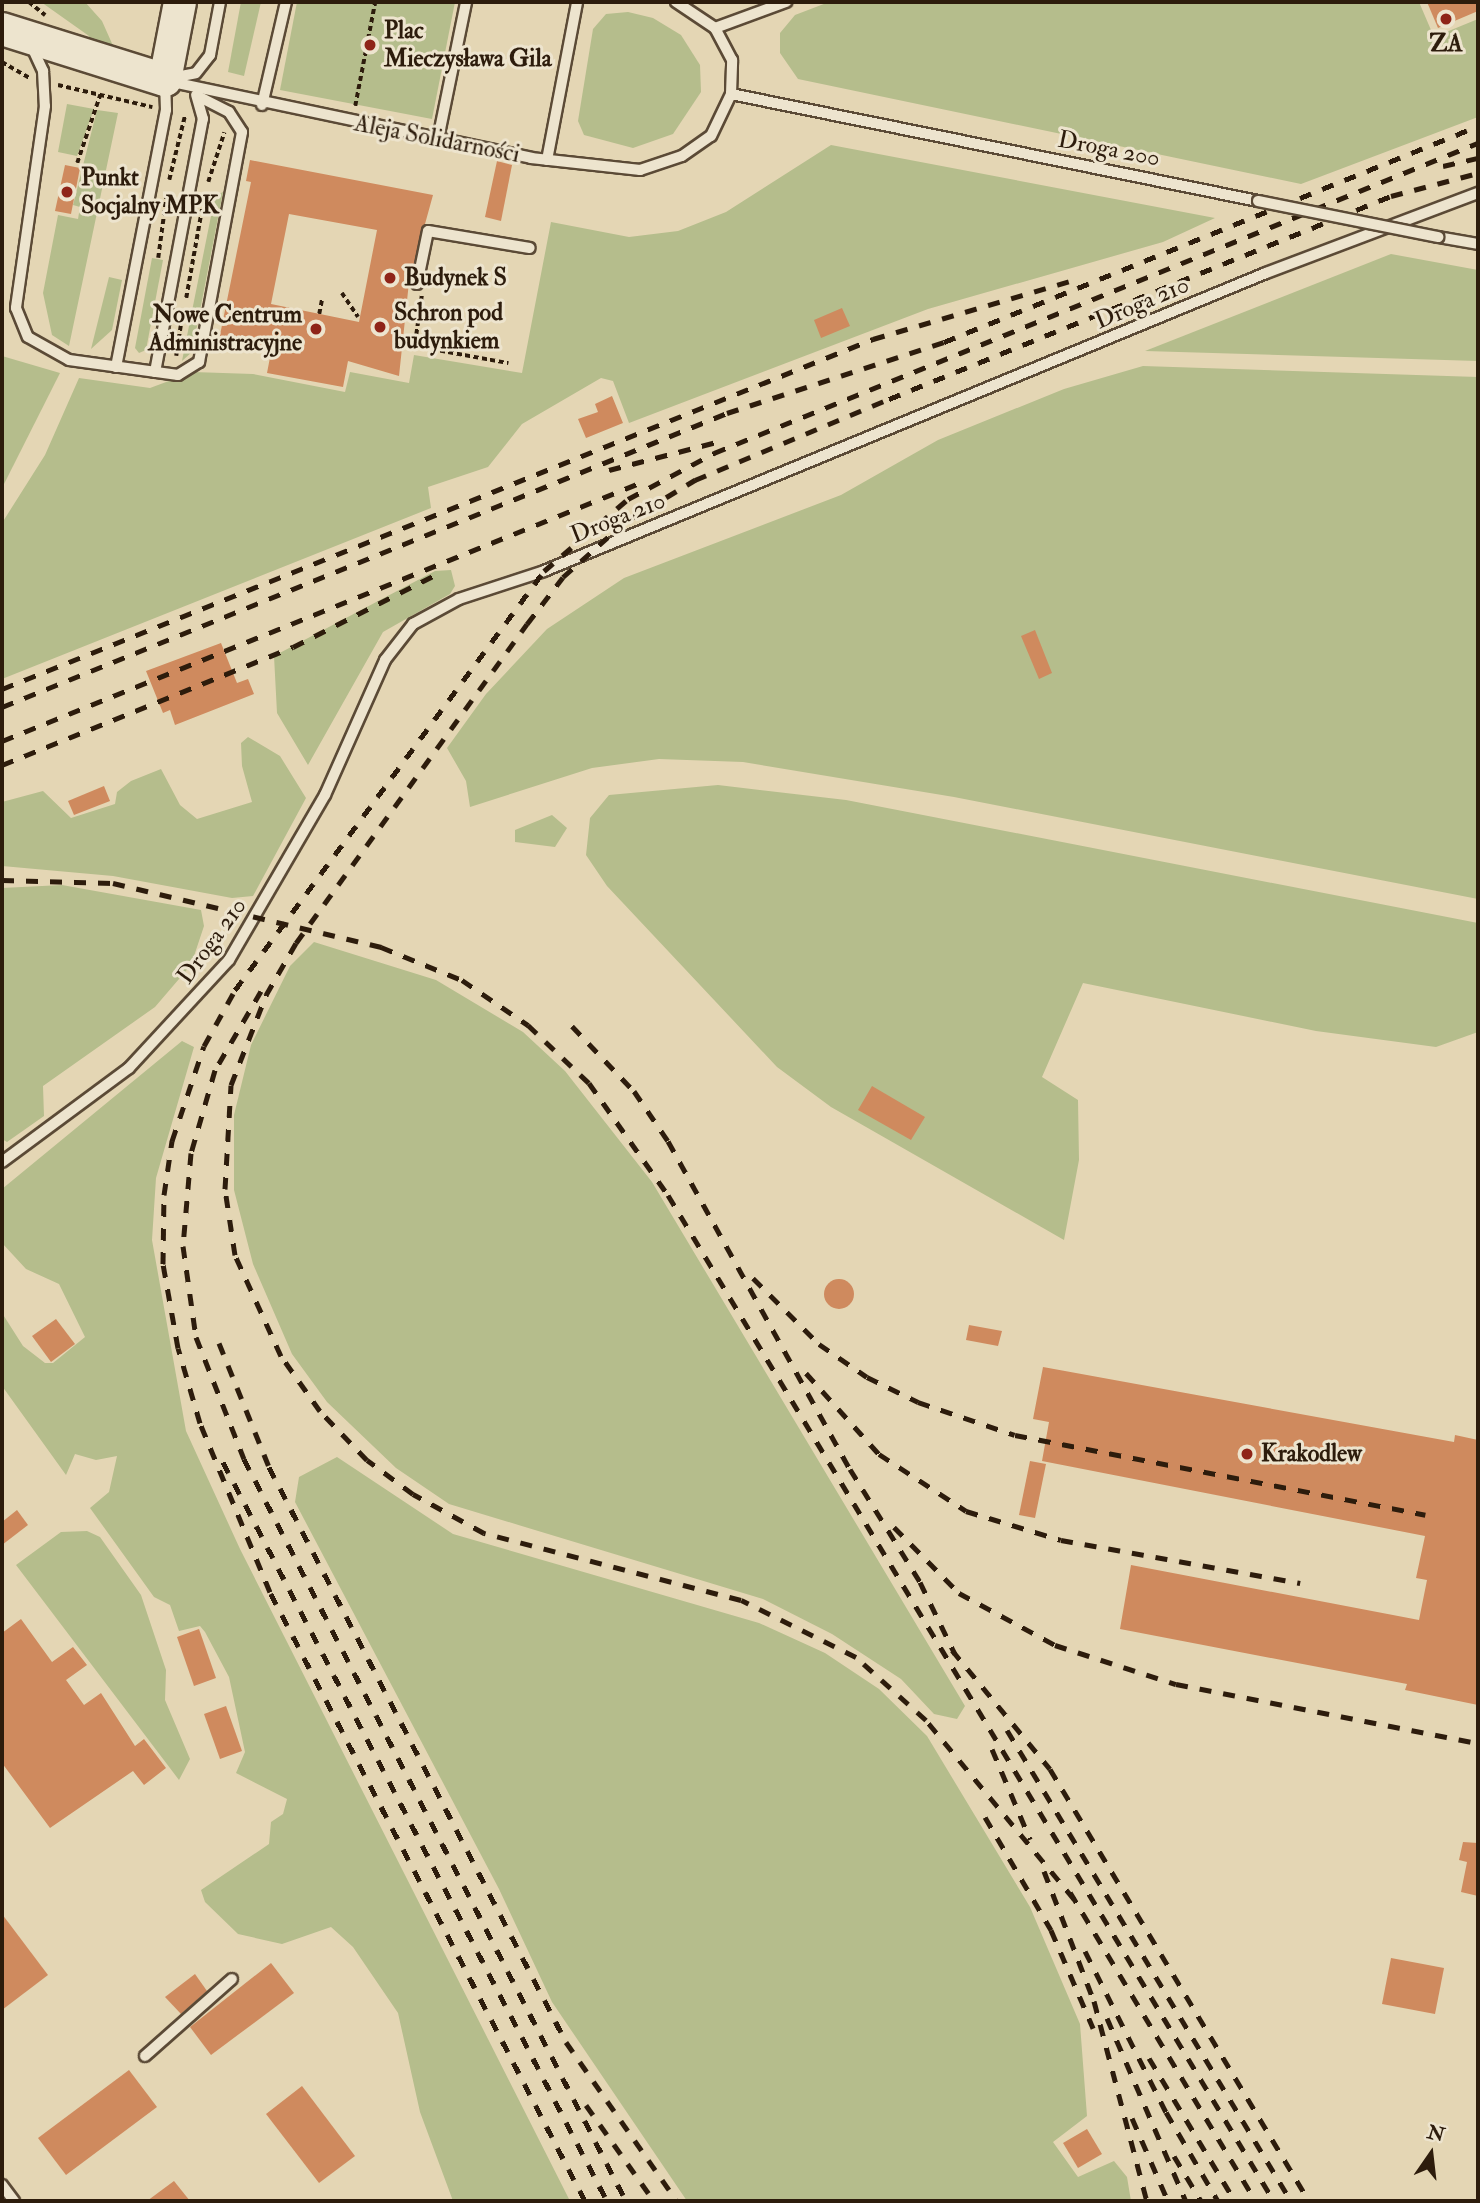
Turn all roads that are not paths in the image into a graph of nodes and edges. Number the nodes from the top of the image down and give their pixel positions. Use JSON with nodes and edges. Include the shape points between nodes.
{"nodes":[{"id":1,"x":180,"y":2,"type":"edge"},
{"id":2,"x":220,"y":2,"type":"edge"},
{"id":3,"x":286,"y":2,"type":"edge"},
{"id":4,"x":467,"y":2,"type":"edge"},
{"id":5,"x":577,"y":2,"type":"edge"},
{"id":6,"x":676,"y":2,"type":"edge"},
{"id":7,"x":786,"y":2,"type":"edge"},
{"id":8,"x":715,"y":29,"type":"junction"},
{"id":9,"x":13,"y":33,"type":"edge"},
{"id":10,"x":731,"y":93,"type":"junction"},
{"id":11,"x":161,"y":94,"type":"junction"},
{"id":12,"x":198,"y":96,"type":"junction"},
{"id":13,"x":262,"y":105,"type":"junction"},
{"id":14,"x":438,"y":139,"type":"junction"},
{"id":15,"x":547,"y":160,"type":"junction"},
{"id":16,"x":1478,"y":193,"type":"edge"},
{"id":17,"x":1478,"y":244,"type":"edge"},
{"id":18,"x":530,"y":248,"type":"dead end"},
{"id":19,"x":421,"y":285,"type":"road end"},
{"id":20,"x":116,"y":367,"type":"junction"},
{"id":21,"x":155,"y":372,"type":"junction"},
{"id":22,"x":2,"y":1162,"type":"edge"},
{"id":23,"x":232,"y":1979,"type":"dead end"},
{"id":24,"x":145,"y":2056,"type":"dead end"},
{"id":25,"x":2,"y":2185,"type":"edge"},
{"id":26,"x":14,"y":2201,"type":"edge"}],
"edges":[{"from":1,"to":11,"type":"street"},
{"from":2,"to":11,"type":"lane","via":[[210,55],[201,68]]},
{"from":3,"to":13,"type":"lane"},
{"from":4,"to":14,"type":"lane"},
{"from":5,"to":15,"type":"lane"},
{"from":6,"to":8,"type":"lane","name":"Aleja Solidarności"},
{"from":7,"to":8,"type":"lane"},
{"from":8,"to":10,"type":"lane","name":"Aleja Solidarności","via":[[732,60]]},
{"from":9,"to":11,"type":"street","name":"Aleja Solidarności"},
{"from":9,"to":20,"type":"lane","via":[[41,61],[45,95],[18,317],[28,337],[47,352]]},
{"from":10,"to":15,"type":"lane","name":"Aleja Solidarności","via":[[711,136],[682,156],[640,170]]},
{"from":10,"to":17,"type":"lane","name":"Droga 200","bridge":true},
{"from":11,"to":12,"type":"lane"},
{"from":11,"to":13,"type":"lane","name":"Aleja Solidarności"},
{"from":11,"to":20,"type":"lane","via":[[166,110]]},
{"from":12,"to":21,"type":"lane","via":[[203,119]]},
{"from":12,"to":21,"type":"lane","via":[[229,112],[242,135],[199,362],[183,373]]},
{"from":13,"to":14,"type":"lane","name":"Aleja Solidarności"},
{"from":14,"to":15,"type":"lane","name":"Aleja Solidarności"},
{"from":16,"to":22,"type":"lane","name":"Droga 210","via":[[1266,273],[544,571],[459,599],[413,624],[385,660],[325,795],[229,960],[129,1068]]},
{"from":18,"to":19,"type":"lane","via":[[428,231]]},
{"from":20,"to":21,"type":"lane"},
{"from":23,"to":24,"type":"lane"},
{"from":25,"to":26,"type":"lane"}]}
